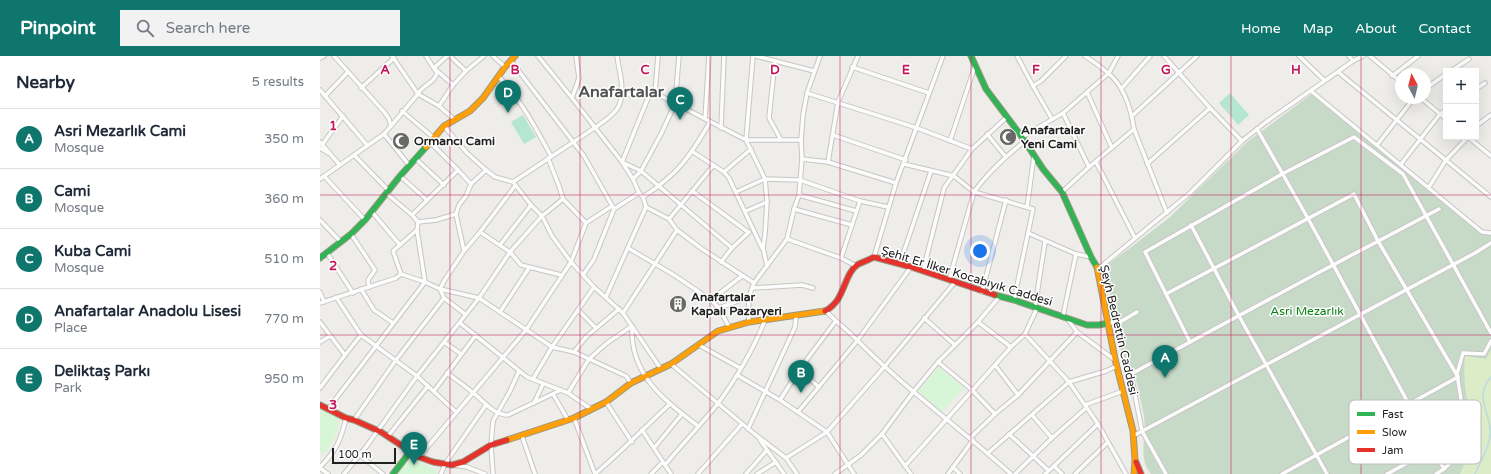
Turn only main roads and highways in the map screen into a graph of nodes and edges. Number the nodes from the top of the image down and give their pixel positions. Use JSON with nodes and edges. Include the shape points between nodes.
{"nodes":[{"id":1,"x":515,"y":56,"type":"edge"},
{"id":2,"x":971,"y":56,"type":"edge"},
{"id":3,"x":320,"y":258,"type":"edge"},
{"id":4,"x":1108,"y":323,"type":"junction"},
{"id":5,"x":320,"y":406,"type":"edge"},
{"id":6,"x":410,"y":452,"type":"junction"},
{"id":7,"x":1136,"y":461,"type":"junction"},
{"id":8,"x":393,"y":474,"type":"edge"},
{"id":9,"x":1135,"y":474,"type":"edge"},
{"id":10,"x":1141,"y":474,"type":"edge"}],
"edges":[{"from":1,"to":3,"type":"main road","via":[[483,98],[470,111],[444,126],[365,220]]},
{"from":2,"to":4,"type":"main road","name":"Şeyh Bedrettin Caddesi","via":[[986,89],[1062,192],[1098,269]]},
{"from":4,"to":6,"type":"main road","name":"Şehit Er İlker Kocabıyık Caddesi","via":[[1087,325],[922,270],[874,257],[856,266],[832,307],[796,316],[749,322],[718,332],[671,364],[631,383],[606,402],[574,418],[491,446],[463,462],[452,465],[419,458]]},
{"from":4,"to":7,"type":"main road","name":"Şeyh Bedrettin Caddesi","via":[[1133,436]]},
{"from":5,"to":6,"type":"main road","via":[[378,430]]},
{"from":6,"to":8,"type":"main road"},
{"from":7,"to":9,"type":"main road","name":"Şeyh Bedrettin Caddesi"},
{"from":7,"to":10,"type":"main road"},
{"from":9,"to":10,"type":"main road"}]}
